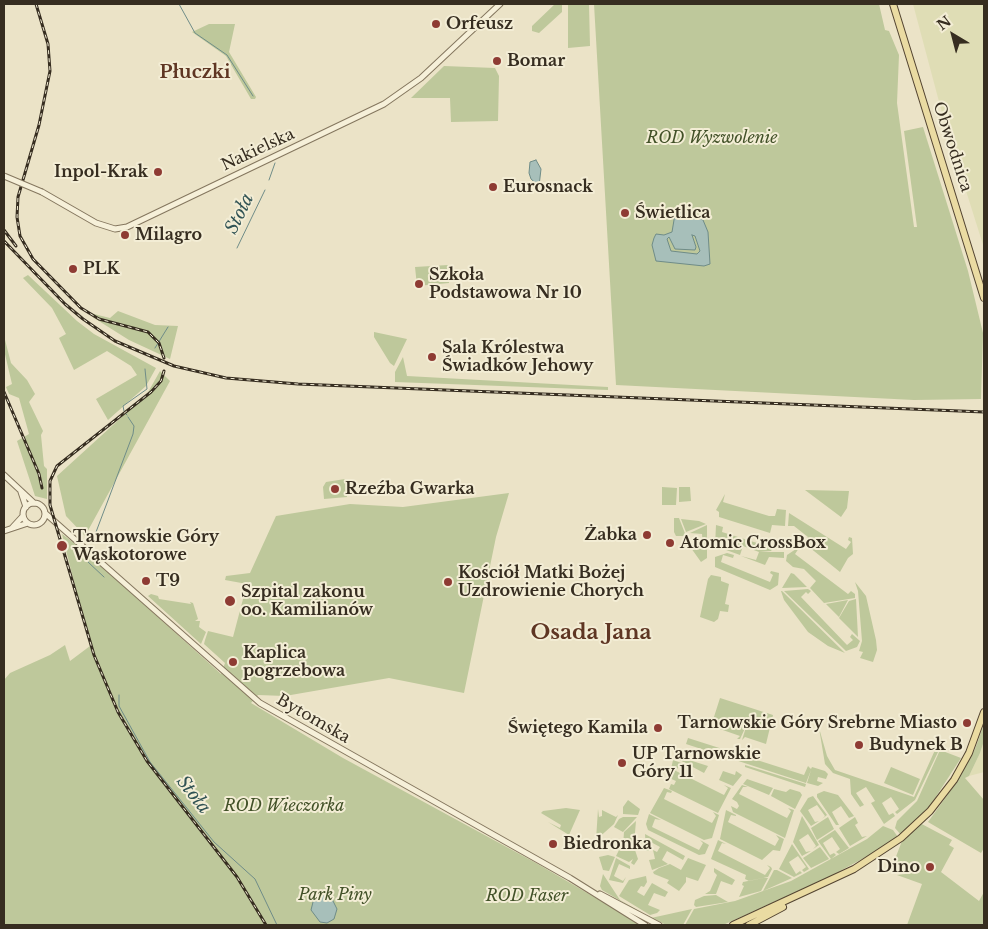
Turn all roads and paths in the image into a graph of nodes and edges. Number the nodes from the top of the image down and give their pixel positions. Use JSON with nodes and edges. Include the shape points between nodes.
{"nodes":[{"id":1,"x":500,"y":4,"type":"edge"},
{"id":2,"x":893,"y":4,"type":"edge"},
{"id":3,"x":4,"y":176,"type":"edge"},
{"id":4,"x":984,"y":298,"type":"edge"},
{"id":5,"x":4,"y":475,"type":"edge"},
{"id":6,"x":21,"y":492,"type":"junction"},
{"id":7,"x":34,"y":504,"type":"junction"},
{"id":8,"x":26,"y":507,"type":"junction"},
{"id":9,"x":45,"y":513,"type":"junction"},
{"id":10,"x":23,"y":516,"type":"junction"},
{"id":11,"x":42,"y":521,"type":"junction"},
{"id":12,"x":54,"y":521,"type":"junction"},
{"id":13,"x":28,"y":523,"type":"junction"},
{"id":14,"x":12,"y":528,"type":"junction"},
{"id":15,"x":4,"y":531,"type":"edge"},
{"id":16,"x":984,"y":712,"type":"edge"},
{"id":17,"x":812,"y":890,"type":"junction"},
{"id":18,"x":593,"y":892,"type":"junction"},
{"id":19,"x":645,"y":925,"type":"edge"},
{"id":20,"x":659,"y":925,"type":"edge"},
{"id":21,"x":733,"y":925,"type":"edge"},
{"id":22,"x":749,"y":925,"type":"edge"}],
"edges":[{"from":1,"to":3,"type":"street","name":"Nakielska","bridge":true,"via":[[421,78],[384,104],[127,227],[115,229],[96,223],[42,192]]},
{"from":2,"to":4,"type":"main road","name":"Obwodnica"},
{"from":5,"to":6,"type":"street"},
{"from":6,"to":7,"type":"street"},
{"from":6,"to":8,"type":"street"},
{"from":7,"to":8,"type":"street"},
{"from":7,"to":9,"type":"street"},
{"from":8,"to":10,"type":"street"},
{"from":9,"to":11,"type":"street"},
{"from":9,"to":12,"type":"street","name":"Bytomska"},
{"from":10,"to":13,"type":"street"},
{"from":10,"to":14,"type":"street"},
{"from":11,"to":12,"type":"street"},
{"from":11,"to":13,"type":"street","via":[[35,525]]},
{"from":12,"to":18,"type":"street","name":"Bytomska","via":[[260,703]]},
{"from":13,"to":14,"type":"street"},
{"from":14,"to":15,"type":"street"},
{"from":16,"to":17,"type":"main road","via":[[962,768],[924,817],[902,838],[872,859]]},
{"from":17,"to":21,"type":"main road"},
{"from":17,"to":22,"type":"main road"},
{"from":18,"to":19,"type":"street","name":"Bytomska"},
{"from":18,"to":20,"type":"street","name":"Bytomska"}]}
